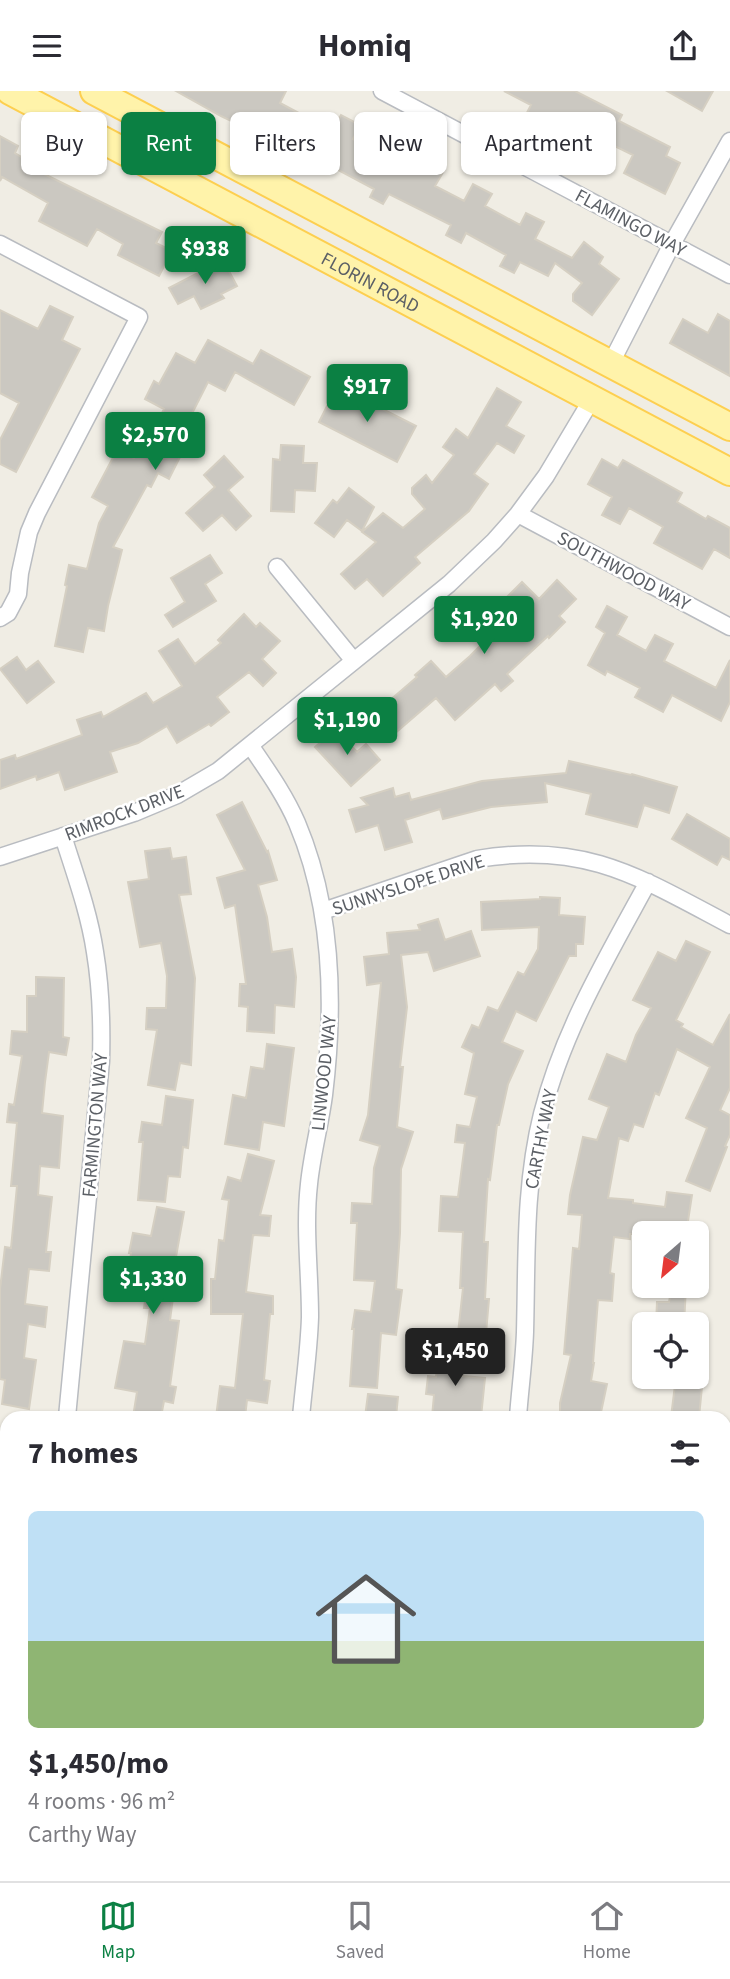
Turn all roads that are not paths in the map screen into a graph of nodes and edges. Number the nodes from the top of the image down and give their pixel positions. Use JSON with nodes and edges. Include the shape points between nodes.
{"nodes":[{"id":1,"x":10,"y":91,"type":"edge"},
{"id":2,"x":94,"y":91,"type":"edge"},
{"id":3,"x":382,"y":91,"type":"edge"},
{"id":4,"x":730,"y":141,"type":"edge"},
{"id":5,"x":0,"y":244,"type":"edge"},
{"id":6,"x":673,"y":244,"type":"junction"},
{"id":7,"x":730,"y":275,"type":"edge"},
{"id":8,"x":611,"y":363,"type":"junction"},
{"id":9,"x":544,"y":374,"type":"junction"},
{"id":10,"x":662,"y":391,"type":"junction"},
{"id":11,"x":592,"y":399,"type":"junction"},
{"id":12,"x":730,"y":427,"type":"edge"},
{"id":13,"x":730,"y":472,"type":"edge"},
{"id":14,"x":518,"y":513,"type":"junction"},
{"id":15,"x":277,"y":567,"type":"dead end"},
{"id":16,"x":0,"y":618,"type":"edge"},
{"id":17,"x":730,"y":627,"type":"edge"},
{"id":18,"x":354,"y":661,"type":"junction"},
{"id":19,"x":250,"y":745,"type":"junction"},
{"id":20,"x":63,"y":836,"type":"junction"},
{"id":21,"x":0,"y":857,"type":"edge"},
{"id":22,"x":648,"y":882,"type":"junction"},
{"id":23,"x":323,"y":911,"type":"junction"},
{"id":24,"x":730,"y":925,"type":"edge"},
{"id":25,"x":67,"y":1411,"type":"edge"},
{"id":26,"x":302,"y":1411,"type":"edge"},
{"id":27,"x":519,"y":1411,"type":"edge"}],
"edges":[{"from":1,"to":9,"type":"main road","name":"FLORIN ROAD"},
{"from":2,"to":8,"type":"main road","name":"FLORIN ROAD"},
{"from":3,"to":6,"type":"street","name":"FLAMINGO WAY"},
{"from":4,"to":6,"type":"street"},
{"from":5,"to":16,"type":"street","via":[[139,317],[41,503],[29,532],[18,594]]},
{"from":6,"to":7,"type":"street","name":"FLAMINGO WAY"},
{"from":6,"to":8,"type":"street"},
{"from":8,"to":9,"type":"main road"},
{"from":8,"to":10,"type":"main road","name":"FLORIN ROAD"},
{"from":9,"to":11,"type":"main road","name":"FLORIN ROAD"},
{"from":10,"to":11,"type":"main road"},
{"from":10,"to":12,"type":"main road","name":"FLORIN ROAD"},
{"from":11,"to":13,"type":"main road","name":"FLORIN ROAD"},
{"from":11,"to":14,"type":"street","name":"RIMROCK DRIVE"},
{"from":14,"to":17,"type":"street","name":"SOUTHWOOD WAY"},
{"from":14,"to":18,"type":"street","name":"RIMROCK DRIVE","via":[[449,583]]},
{"from":15,"to":18,"type":"street"},
{"from":18,"to":19,"type":"street","name":"RIMROCK DRIVE"},
{"from":19,"to":20,"type":"street","name":"RIMROCK DRIVE","via":[[177,795]]},
{"from":19,"to":23,"type":"street","name":"LINWOOD WAY","via":[[296,822]]},
{"from":20,"to":21,"type":"street","name":"RIMROCK DRIVE"},
{"from":20,"to":25,"type":"street","name":"FARMINGTON WAY","via":[[95,950],[102,1033]]},
{"from":22,"to":23,"type":"street","name":"SUNNYSLOPE DRIVE","via":[[585,859],[542,853],[499,856],[456,865]]},
{"from":22,"to":24,"type":"street","name":"SUNNYSLOPE DRIVE"},
{"from":22,"to":27,"type":"street","name":"CARTHY WAY","via":[[580,1009],[541,1116],[527,1201]]},
{"from":23,"to":26,"type":"street","name":"LINWOOD WAY","via":[[329,966],[328,1054],[309,1184],[310,1319]]}]}
